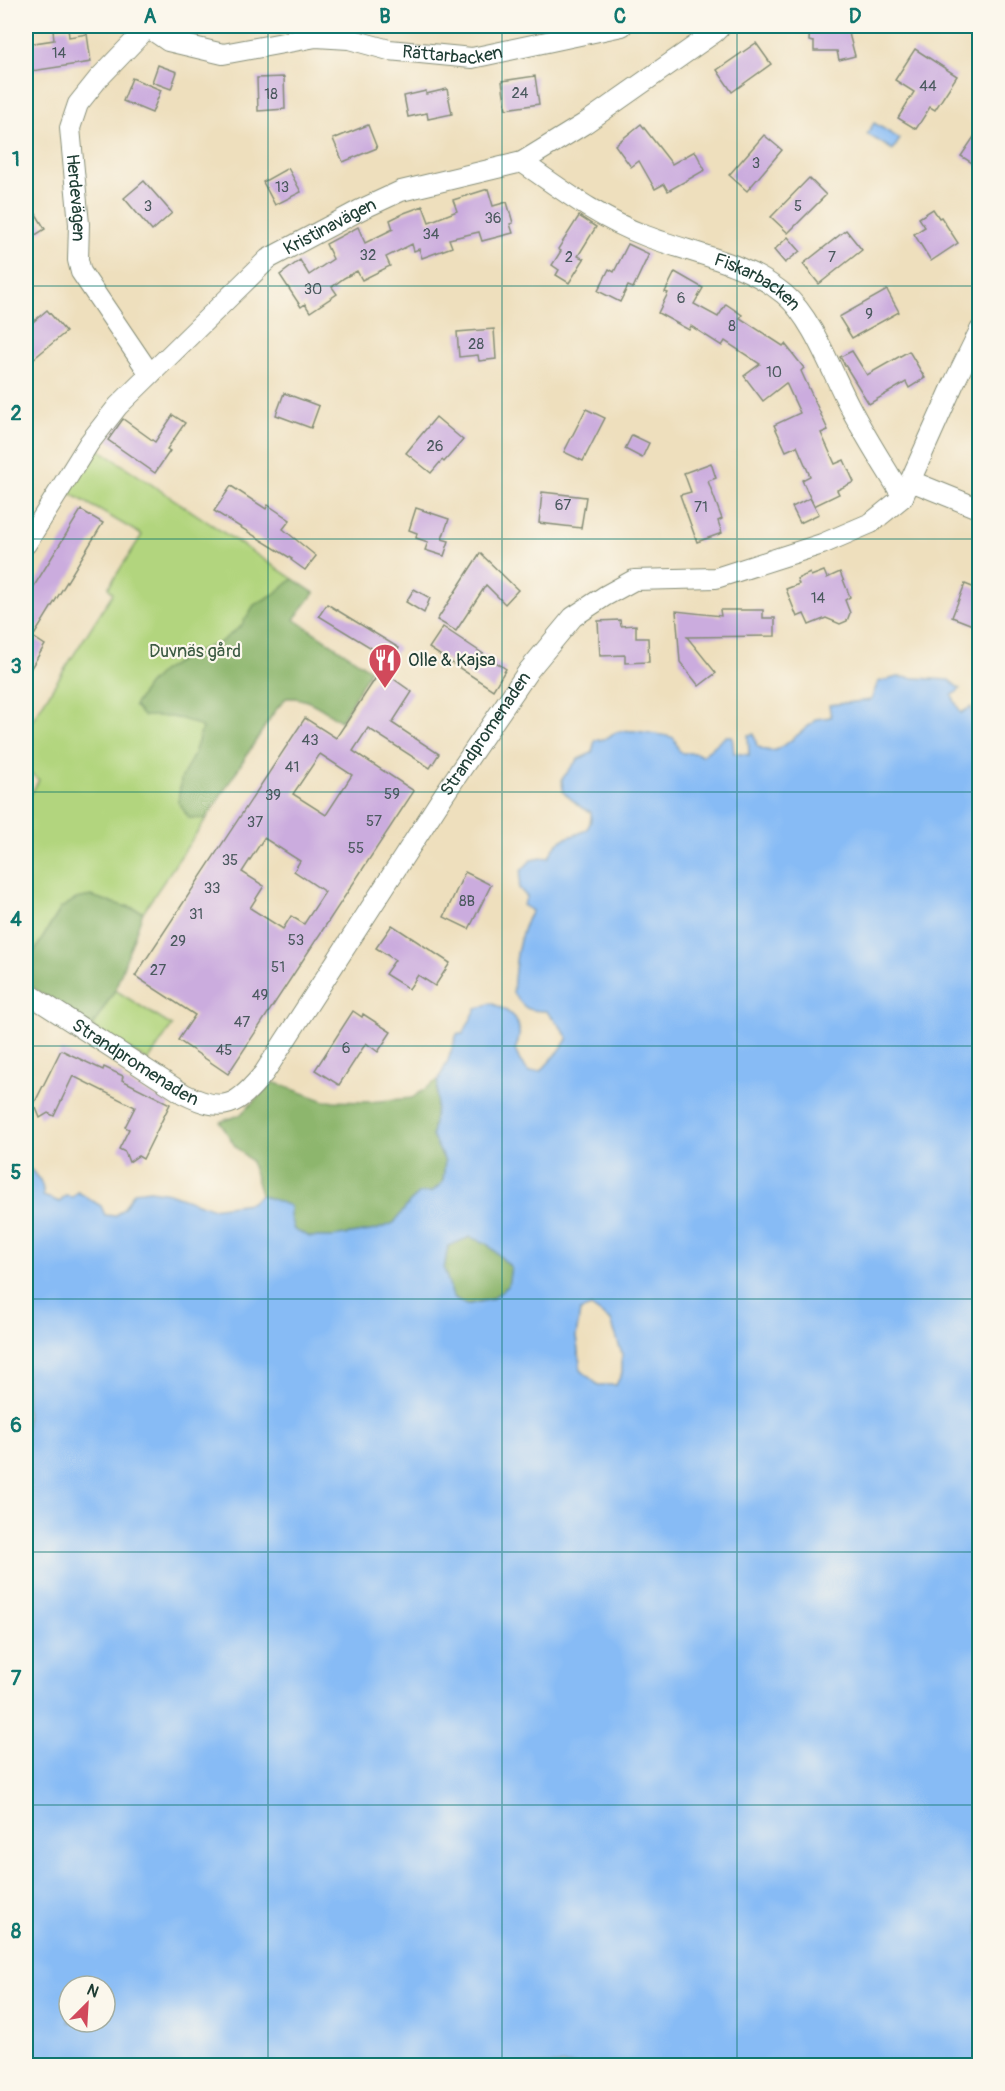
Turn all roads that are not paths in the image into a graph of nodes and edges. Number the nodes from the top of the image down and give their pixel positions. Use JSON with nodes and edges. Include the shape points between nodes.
{"nodes":[{"id":1,"x":622,"y":26,"type":"edge"},
{"id":2,"x":721,"y":26,"type":"edge"},
{"id":3,"x":146,"y":27,"type":"edge"},
{"id":4,"x":522,"y":162,"type":"junction"},
{"id":5,"x":980,"y":330,"type":"edge"},
{"id":6,"x":150,"y":374,"type":"junction"},
{"id":7,"x":907,"y":489,"type":"junction"},
{"id":8,"x":980,"y":508,"type":"edge"},
{"id":9,"x":26,"y":544,"type":"edge"},
{"id":10,"x":26,"y":992,"type":"edge"}],
"edges":[{"from":1,"to":3,"type":"street","name":"Rättarbacken","via":[[472,58],[389,50],[349,39],[316,37],[223,54],[168,41]]},
{"from":2,"to":4,"type":"street","name":"Kristinavägen","via":[[584,124]]},
{"from":3,"to":6,"type":"street","name":"Herdevägen","via":[[78,104],[70,128],[81,272]]},
{"from":4,"to":6,"type":"street","name":"Kristinavägen","via":[[402,191],[268,259]]},
{"from":4,"to":7,"type":"street","name":"Fiskarbacken","via":[[619,225],[732,264],[785,295],[808,323],[850,408]]},
{"from":5,"to":7,"type":"street","name":"Strandpromenaden"},
{"from":6,"to":9,"type":"street","name":"Kristinavägen","via":[[89,443]]},
{"from":7,"to":8,"type":"street"},
{"from":7,"to":10,"type":"street","name":"Strandpromenaden","via":[[871,523],[822,544],[716,578],[634,580],[573,617],[529,670],[445,793],[264,1073],[236,1101],[211,1104],[184,1095]]}]}
